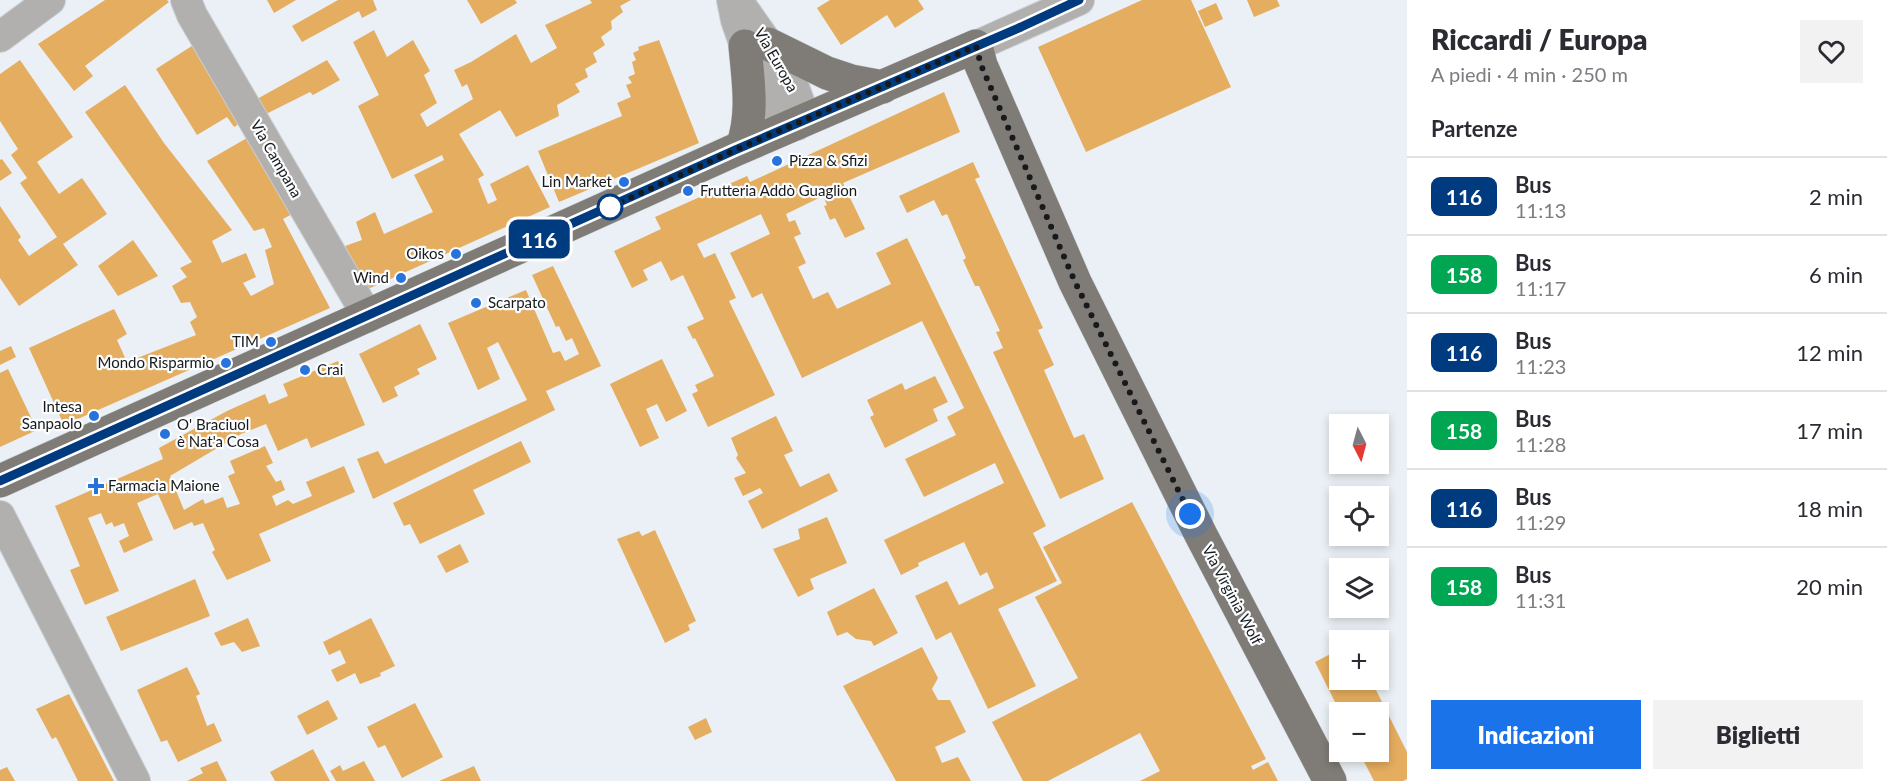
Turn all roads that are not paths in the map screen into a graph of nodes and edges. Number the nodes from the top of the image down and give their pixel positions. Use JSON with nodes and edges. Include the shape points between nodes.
{"nodes":[{"id":1,"x":50,"y":0,"type":"edge"},
{"id":2,"x":186,"y":0,"type":"edge"},
{"id":3,"x":732,"y":0,"type":"edge"},
{"id":4,"x":737,"y":0,"type":"edge"},
{"id":5,"x":1079,"y":0,"type":"edge"},
{"id":6,"x":0,"y":37,"type":"edge"},
{"id":7,"x":757,"y":45,"type":"junction"},
{"id":8,"x":976,"y":46,"type":"junction"},
{"id":9,"x":883,"y":87,"type":"junction"},
{"id":10,"x":797,"y":125,"type":"junction"},
{"id":11,"x":742,"y":147,"type":"junction"},
{"id":12,"x":368,"y":317,"type":"junction"},
{"id":13,"x":0,"y":482,"type":"edge"},
{"id":14,"x":0,"y":516,"type":"edge"},
{"id":15,"x":135,"y":781,"type":"edge"},
{"id":16,"x":1330,"y":781,"type":"edge"}],
"edges":[{"from":1,"to":6,"type":"street"},
{"from":2,"to":12,"type":"street","name":"Via Campana"},
{"from":3,"to":7,"type":"street","name":"Via Europa","via":[[736,20]]},
{"from":4,"to":7,"type":"street","name":"Via Europa"},
{"from":5,"to":8,"type":"street"},
{"from":7,"to":9,"type":"main road","via":[[827,74]]},
{"from":7,"to":10,"type":"street","name":"Via Europa","via":[[773,103]]},
{"from":7,"to":11,"type":"main road"},
{"from":8,"to":9,"type":"main road"},
{"from":8,"to":16,"type":"main road","name":"Via Virginia Wolf","via":[[1075,282]]},
{"from":9,"to":10,"type":"main road"},
{"from":10,"to":11,"type":"main road"},
{"from":11,"to":12,"type":"main road"},
{"from":12,"to":13,"type":"main road"},
{"from":14,"to":15,"type":"street"}]}
